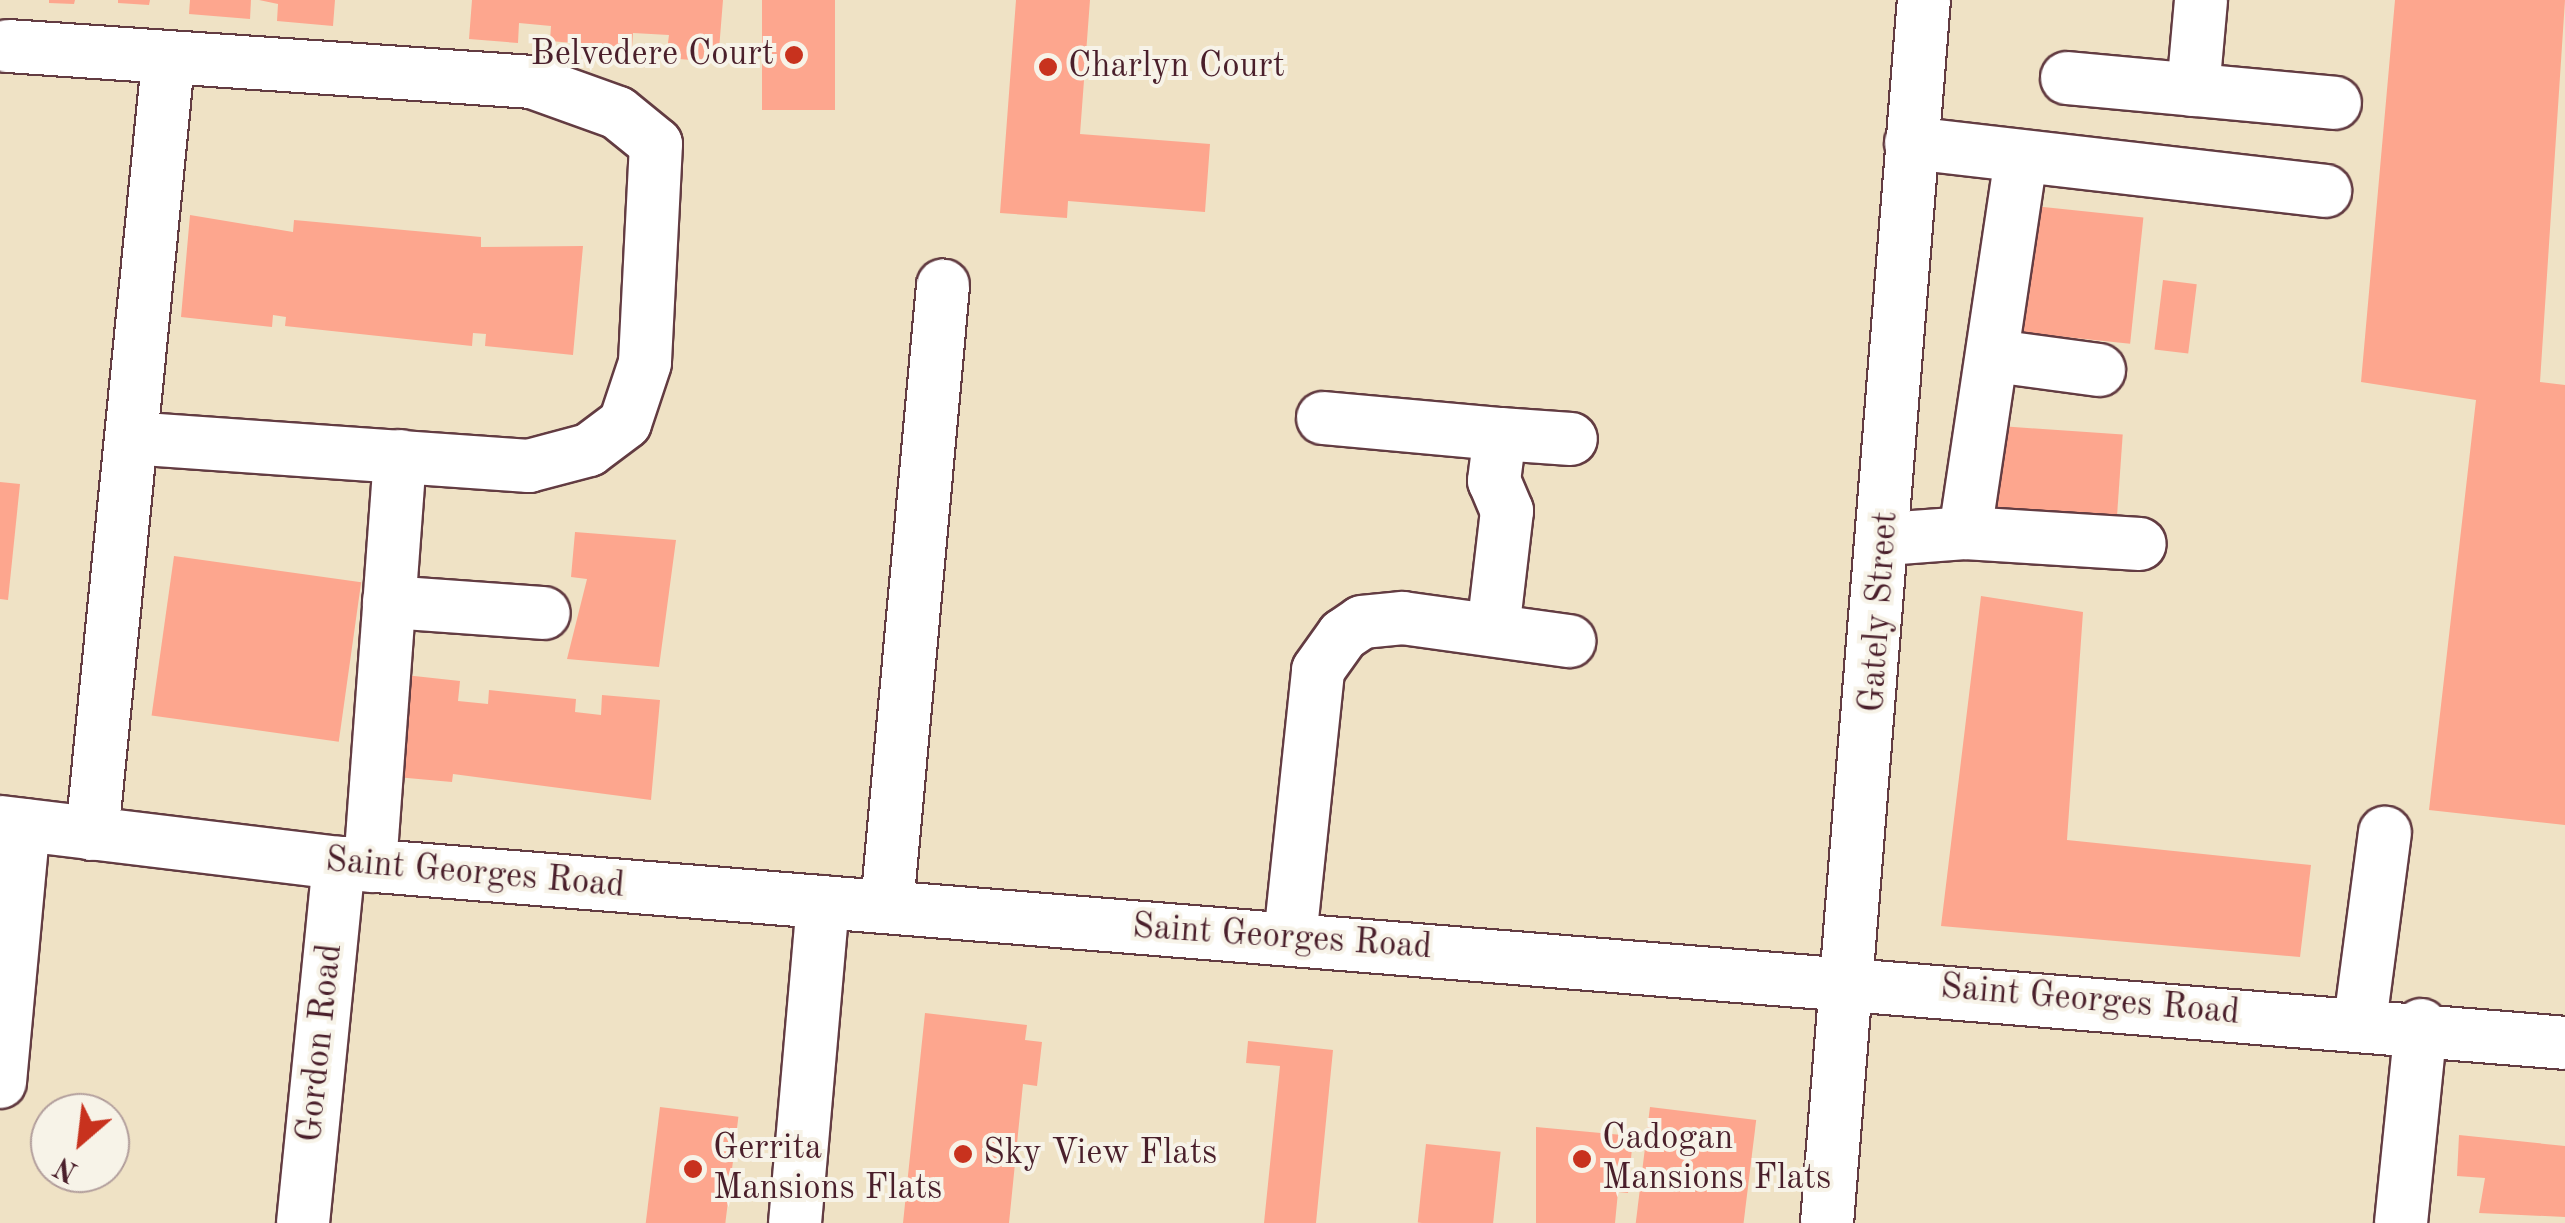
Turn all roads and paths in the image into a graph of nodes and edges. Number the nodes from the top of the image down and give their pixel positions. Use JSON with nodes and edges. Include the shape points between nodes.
{"nodes":[{"id":1,"x":1924,"y":0,"type":"edge"},
{"id":2,"x":2202,"y":0,"type":"edge"},
{"id":3,"x":8,"y":46,"type":"dead end"},
{"id":4,"x":168,"y":62,"type":"junction"},
{"id":5,"x":2067,"y":78,"type":"dead end"},
{"id":6,"x":2193,"y":90,"type":"junction"},
{"id":7,"x":2335,"y":103,"type":"dead end"},
{"id":8,"x":1912,"y":143,"type":"junction"},
{"id":9,"x":2021,"y":159,"type":"junction"},
{"id":10,"x":2325,"y":192,"type":"dead end"},
{"id":11,"x":943,"y":286,"type":"dead end"},
{"id":12,"x":1995,"y":356,"type":"junction"},
{"id":13,"x":2099,"y":370,"type":"dead end"},
{"id":14,"x":1324,"y":418,"type":"dead end"},
{"id":15,"x":1500,"y":434,"type":"junction"},
{"id":16,"x":133,"y":438,"type":"junction"},
{"id":17,"x":1571,"y":440,"type":"dead end"},
{"id":18,"x":400,"y":456,"type":"junction"},
{"id":19,"x":1965,"y":533,"type":"junction"},
{"id":20,"x":1886,"y":539,"type":"junction"},
{"id":21,"x":2140,"y":544,"type":"dead end"},
{"id":22,"x":389,"y":602,"type":"junction"},
{"id":23,"x":544,"y":614,"type":"dead end"},
{"id":24,"x":1493,"y":630,"type":"junction"},
{"id":25,"x":1569,"y":640,"type":"dead end"},
{"id":26,"x":12,"y":824,"type":"edge"},
{"id":27,"x":2385,"y":833,"type":"dead end"},
{"id":28,"x":92,"y":834,"type":"junction"},
{"id":29,"x":354,"y":865,"type":"junction"},
{"id":30,"x":823,"y":902,"type":"junction"},
{"id":31,"x":887,"y":906,"type":"junction"},
{"id":32,"x":1290,"y":938,"type":"junction"},
{"id":33,"x":1852,"y":982,"type":"junction"},
{"id":34,"x":2360,"y":1022,"type":"junction"},
{"id":35,"x":2420,"y":1025,"type":"junction"},
{"id":36,"x":2565,"y":1042,"type":"edge"},
{"id":37,"x":0,"y":1082,"type":"edge"},
{"id":38,"x":302,"y":1223,"type":"edge"},
{"id":39,"x":795,"y":1223,"type":"edge"},
{"id":40,"x":1827,"y":1223,"type":"edge"},
{"id":41,"x":2401,"y":1223,"type":"edge"}],
"edges":[{"from":1,"to":8,"type":"street","name":"Gately Street"},
{"from":2,"to":6,"type":"street"},
{"from":3,"to":4,"type":"street"},
{"from":4,"to":16,"type":"street"},
{"from":4,"to":18,"type":"street","via":[[532,82],[618,112],[656,144],[645,363],[625,423],[589,450],[529,466]]},
{"from":5,"to":6,"type":"street"},
{"from":6,"to":7,"type":"street"},
{"from":8,"to":9,"type":"street"},
{"from":8,"to":20,"type":"street","name":"Gately Street"},
{"from":9,"to":10,"type":"street"},
{"from":9,"to":12,"type":"street"},
{"from":11,"to":31,"type":"street"},
{"from":12,"to":13,"type":"street"},
{"from":12,"to":19,"type":"street"},
{"from":14,"to":15,"type":"street"},
{"from":15,"to":17,"type":"street"},
{"from":15,"to":24,"type":"street","via":[[1494,481],[1507,512]]},
{"from":16,"to":18,"type":"street"},
{"from":16,"to":28,"type":"street"},
{"from":18,"to":22,"type":"street","name":"Gordon Road"},
{"from":19,"to":20,"type":"street"},
{"from":19,"to":21,"type":"street"},
{"from":20,"to":33,"type":"street","name":"Gately Street"},
{"from":22,"to":23,"type":"street"},
{"from":22,"to":29,"type":"street","name":"Gordon Road"},
{"from":24,"to":25,"type":"street"},
{"from":24,"to":32,"type":"street","via":[[1362,622],[1326,653]]},
{"from":26,"to":28,"type":"street","name":"Saint Georges Road"},
{"from":26,"to":37,"type":"street"},
{"from":27,"to":34,"type":"street"},
{"from":28,"to":29,"type":"street","name":"Saint Georges Road"},
{"from":29,"to":30,"type":"street","name":"Saint Georges Road"},
{"from":29,"to":38,"type":"street","name":"Gordon Road"},
{"from":30,"to":31,"type":"street","name":"Saint Georges Road"},
{"from":30,"to":39,"type":"street"},
{"from":31,"to":32,"type":"street","name":"Saint Georges Road"},
{"from":32,"to":33,"type":"street","name":"Saint Georges Road"},
{"from":33,"to":34,"type":"street","name":"Saint Georges Road"},
{"from":33,"to":40,"type":"street","name":"Gately Street"},
{"from":34,"to":35,"type":"street","name":"Saint Georges Road"},
{"from":35,"to":36,"type":"street","name":"Saint Georges Road"},
{"from":35,"to":41,"type":"street"}]}
